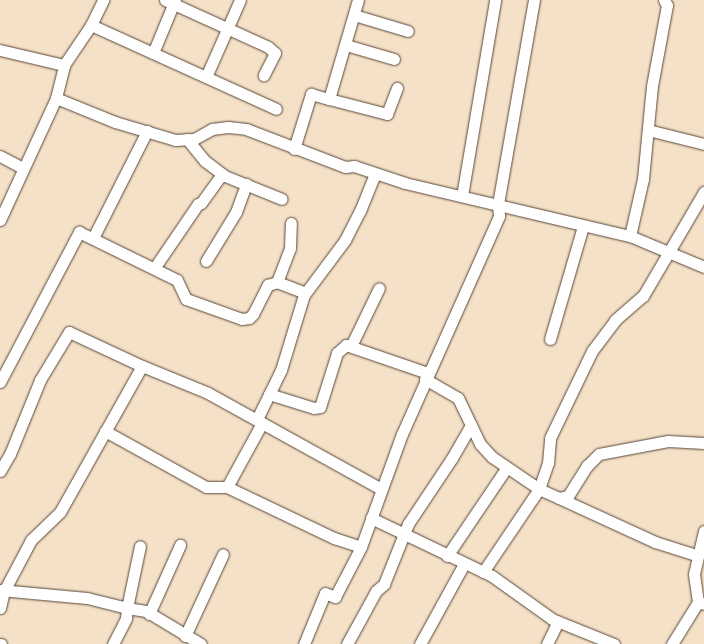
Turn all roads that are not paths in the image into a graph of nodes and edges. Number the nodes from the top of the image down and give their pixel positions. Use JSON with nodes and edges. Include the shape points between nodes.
{"nodes":[{"id":1,"x":240,"y":0,"type":"edge"},
{"id":2,"x":358,"y":0,"type":"edge"},
{"id":3,"x":495,"y":0,"type":"edge"},
{"id":4,"x":534,"y":0,"type":"edge"},
{"id":5,"x":664,"y":0,"type":"edge"},
{"id":6,"x":102,"y":1,"type":"edge"},
{"id":7,"x":171,"y":1,"type":"edge"},
{"id":8,"x":354,"y":15,"type":"junction"},
{"id":9,"x":91,"y":25,"type":"junction"},
{"id":10,"x":227,"y":28,"type":"junction"},
{"id":11,"x":408,"y":31,"type":"dead end"},
{"id":12,"x":346,"y":45,"type":"junction"},
{"id":13,"x":0,"y":50,"type":"edge"},
{"id":14,"x":153,"y":53,"type":"junction"},
{"id":15,"x":394,"y":59,"type":"dead end"},
{"id":16,"x":64,"y":65,"type":"junction"},
{"id":17,"x":264,"y":75,"type":"dead end"},
{"id":18,"x":206,"y":77,"type":"junction"},
{"id":19,"x":397,"y":88,"type":"dead end"},
{"id":20,"x":56,"y":98,"type":"junction"},
{"id":21,"x":329,"y":99,"type":"junction"},
{"id":22,"x":276,"y":109,"type":"dead end"},
{"id":23,"x":648,"y":130,"type":"junction"},
{"id":24,"x":147,"y":131,"type":"junction"},
{"id":25,"x":187,"y":139,"type":"junction"},
{"id":26,"x":704,"y":144,"type":"edge"},
{"id":27,"x":294,"y":149,"type":"junction"},
{"id":28,"x":0,"y":156,"type":"edge"},
{"id":29,"x":23,"y":168,"type":"junction"},
{"id":30,"x":222,"y":174,"type":"junction"},
{"id":31,"x":375,"y":174,"type":"junction"},
{"id":32,"x":246,"y":184,"type":"junction"},
{"id":33,"x":704,"y":192,"type":"edge"},
{"id":34,"x":462,"y":196,"type":"junction"},
{"id":35,"x":282,"y":200,"type":"dead end"},
{"id":36,"x":498,"y":204,"type":"junction"},
{"id":37,"x":0,"y":220,"type":"edge"},
{"id":38,"x":291,"y":224,"type":"dead end"},
{"id":39,"x":583,"y":226,"type":"junction"},
{"id":40,"x":630,"y":236,"type":"junction"},
{"id":41,"x":93,"y":238,"type":"junction"},
{"id":42,"x":668,"y":250,"type":"junction"},
{"id":43,"x":206,"y":260,"type":"dead end"},
{"id":44,"x":155,"y":267,"type":"junction"},
{"id":45,"x":704,"y":267,"type":"edge"},
{"id":46,"x":277,"y":282,"type":"junction"},
{"id":47,"x":379,"y":288,"type":"dead end"},
{"id":48,"x":305,"y":293,"type":"junction"},
{"id":49,"x":550,"y":339,"type":"dead end"},
{"id":50,"x":351,"y":346,"type":"junction"},
{"id":51,"x":142,"y":366,"type":"junction"},
{"id":52,"x":427,"y":376,"type":"junction"},
{"id":53,"x":0,"y":382,"type":"edge"},
{"id":54,"x":269,"y":394,"type":"junction"},
{"id":55,"x":259,"y":421,"type":"junction"},
{"id":56,"x":471,"y":425,"type":"junction"},
{"id":57,"x":105,"y":430,"type":"junction"},
{"id":58,"x":704,"y":443,"type":"edge"},
{"id":59,"x":507,"y":467,"type":"junction"},
{"id":60,"x":0,"y":471,"type":"edge"},
{"id":61,"x":227,"y":487,"type":"junction"},
{"id":62,"x":539,"y":489,"type":"junction"},
{"id":63,"x":381,"y":490,"type":"junction"},
{"id":64,"x":559,"y":498,"type":"junction"},
{"id":65,"x":371,"y":518,"type":"junction"},
{"id":66,"x":704,"y":531,"type":"edge"},
{"id":67,"x":405,"y":537,"type":"junction"},
{"id":68,"x":180,"y":545,"type":"dead end"},
{"id":69,"x":140,"y":546,"type":"dead end"},
{"id":70,"x":360,"y":546,"type":"junction"},
{"id":71,"x":223,"y":554,"type":"dead end"},
{"id":72,"x":696,"y":555,"type":"junction"},
{"id":73,"x":447,"y":556,"type":"junction"},
{"id":74,"x":464,"y":564,"type":"junction"},
{"id":75,"x":483,"y":572,"type":"junction"},
{"id":76,"x":2,"y":591,"type":"edge"},
{"id":77,"x":701,"y":603,"type":"edge"},
{"id":78,"x":0,"y":608,"type":"edge"},
{"id":79,"x":127,"y":608,"type":"junction"},
{"id":80,"x":149,"y":614,"type":"junction"},
{"id":81,"x":558,"y":621,"type":"junction"},
{"id":82,"x":186,"y":636,"type":"junction"},
{"id":83,"x":113,"y":644,"type":"edge"},
{"id":84,"x":201,"y":644,"type":"edge"},
{"id":85,"x":304,"y":644,"type":"edge"},
{"id":86,"x":347,"y":644,"type":"edge"},
{"id":87,"x":420,"y":644,"type":"edge"},
{"id":88,"x":547,"y":644,"type":"edge"},
{"id":89,"x":614,"y":644,"type":"edge"},
{"id":90,"x":672,"y":644,"type":"edge"}],
"edges":[{"from":1,"to":10,"type":"street"},
{"from":2,"to":8,"type":"street"},
{"from":3,"to":34,"type":"street"},
{"from":4,"to":36,"type":"street"},
{"from":5,"to":23,"type":"street","via":[[667,5],[652,86]]},
{"from":6,"to":9,"type":"street"},
{"from":7,"to":10,"type":"street"},
{"from":7,"to":14,"type":"street"},
{"from":8,"to":11,"type":"street"},
{"from":8,"to":12,"type":"street"},
{"from":9,"to":14,"type":"street"},
{"from":9,"to":16,"type":"street"},
{"from":10,"to":17,"type":"street","via":[[275,53]]},
{"from":10,"to":18,"type":"street"},
{"from":12,"to":15,"type":"street"},
{"from":12,"to":21,"type":"street"},
{"from":13,"to":16,"type":"street"},
{"from":14,"to":18,"type":"street"},
{"from":16,"to":20,"type":"street"},
{"from":18,"to":22,"type":"street"},
{"from":19,"to":21,"type":"street","via":[[387,114]]},
{"from":20,"to":24,"type":"street","via":[[115,122]]},
{"from":20,"to":29,"type":"street"},
{"from":21,"to":27,"type":"street","via":[[311,94]]},
{"from":23,"to":26,"type":"street"},
{"from":23,"to":40,"type":"street","via":[[643,179]]},
{"from":24,"to":25,"type":"street","via":[[175,140]]},
{"from":24,"to":41,"type":"street"},
{"from":25,"to":27,"type":"street","via":[[194,139],[212,129],[228,127],[246,130]]},
{"from":25,"to":30,"type":"street","via":[[205,161]]},
{"from":27,"to":31,"type":"street","via":[[338,165],[354,166]]},
{"from":28,"to":29,"type":"street"},
{"from":29,"to":37,"type":"street"},
{"from":30,"to":32,"type":"street"},
{"from":30,"to":44,"type":"street"},
{"from":31,"to":34,"type":"street"},
{"from":31,"to":48,"type":"street","via":[[345,240]]},
{"from":32,"to":35,"type":"street"},
{"from":32,"to":43,"type":"street","via":[[236,212]]},
{"from":33,"to":42,"type":"street","via":[[700,203]]},
{"from":34,"to":36,"type":"street"},
{"from":36,"to":39,"type":"street"},
{"from":36,"to":52,"type":"street","via":[[499,216]]},
{"from":38,"to":46,"type":"street","via":[[290,248]]},
{"from":39,"to":40,"type":"street"},
{"from":39,"to":49,"type":"street"},
{"from":40,"to":42,"type":"street"},
{"from":41,"to":44,"type":"street"},
{"from":41,"to":53,"type":"street","via":[[79,232]]},
{"from":42,"to":45,"type":"street"},
{"from":42,"to":62,"type":"street","via":[[643,296],[610,326],[575,383],[550,438],[547,468]]},
{"from":44,"to":46,"type":"street","via":[[181,284],[186,299],[242,319],[253,314],[268,285]]},
{"from":46,"to":48,"type":"street"},
{"from":47,"to":50,"type":"street"},
{"from":48,"to":54,"type":"street","via":[[281,370]]},
{"from":50,"to":52,"type":"street"},
{"from":50,"to":54,"type":"street","via":[[343,346],[337,353],[320,407],[314,408]]},
{"from":51,"to":55,"type":"street","via":[[208,393]]},
{"from":51,"to":57,"type":"street"},
{"from":51,"to":60,"type":"street","via":[[69,332],[40,380],[10,454]]},
{"from":52,"to":56,"type":"street","via":[[458,398]]},
{"from":52,"to":63,"type":"street"},
{"from":54,"to":55,"type":"street"},
{"from":55,"to":61,"type":"street"},
{"from":55,"to":63,"type":"street"},
{"from":56,"to":59,"type":"street","via":[[486,450]]},
{"from":56,"to":67,"type":"street","via":[[408,524]]},
{"from":57,"to":61,"type":"street","via":[[201,485],[211,488]]},
{"from":57,"to":76,"type":"street","via":[[60,512],[31,540]]},
{"from":58,"to":64,"type":"street","via":[[668,441],[604,452],[592,459],[568,496]]},
{"from":59,"to":62,"type":"street"},
{"from":59,"to":73,"type":"street"},
{"from":61,"to":70,"type":"street","via":[[334,538]]},
{"from":62,"to":64,"type":"street"},
{"from":62,"to":75,"type":"street"},
{"from":63,"to":65,"type":"street"},
{"from":64,"to":72,"type":"street","via":[[655,542]]},
{"from":65,"to":67,"type":"street"},
{"from":65,"to":70,"type":"street"},
{"from":66,"to":72,"type":"street"},
{"from":67,"to":73,"type":"street"},
{"from":67,"to":86,"type":"street","via":[[384,584],[376,591]]},
{"from":68,"to":80,"type":"street"},
{"from":69,"to":79,"type":"street"},
{"from":70,"to":85,"type":"street","via":[[335,596],[325,593]]},
{"from":71,"to":82,"type":"street"},
{"from":72,"to":77,"type":"street","via":[[694,574]]},
{"from":73,"to":74,"type":"street"},
{"from":74,"to":75,"type":"street"},
{"from":74,"to":87,"type":"street"},
{"from":75,"to":81,"type":"street"},
{"from":76,"to":78,"type":"street"},
{"from":76,"to":79,"type":"street","via":[[87,598]]},
{"from":77,"to":90,"type":"street"},
{"from":79,"to":80,"type":"street"},
{"from":79,"to":83,"type":"street","via":[[126,618]]},
{"from":80,"to":82,"type":"street"},
{"from":81,"to":88,"type":"street"},
{"from":81,"to":89,"type":"street"},
{"from":82,"to":84,"type":"street"}]}
